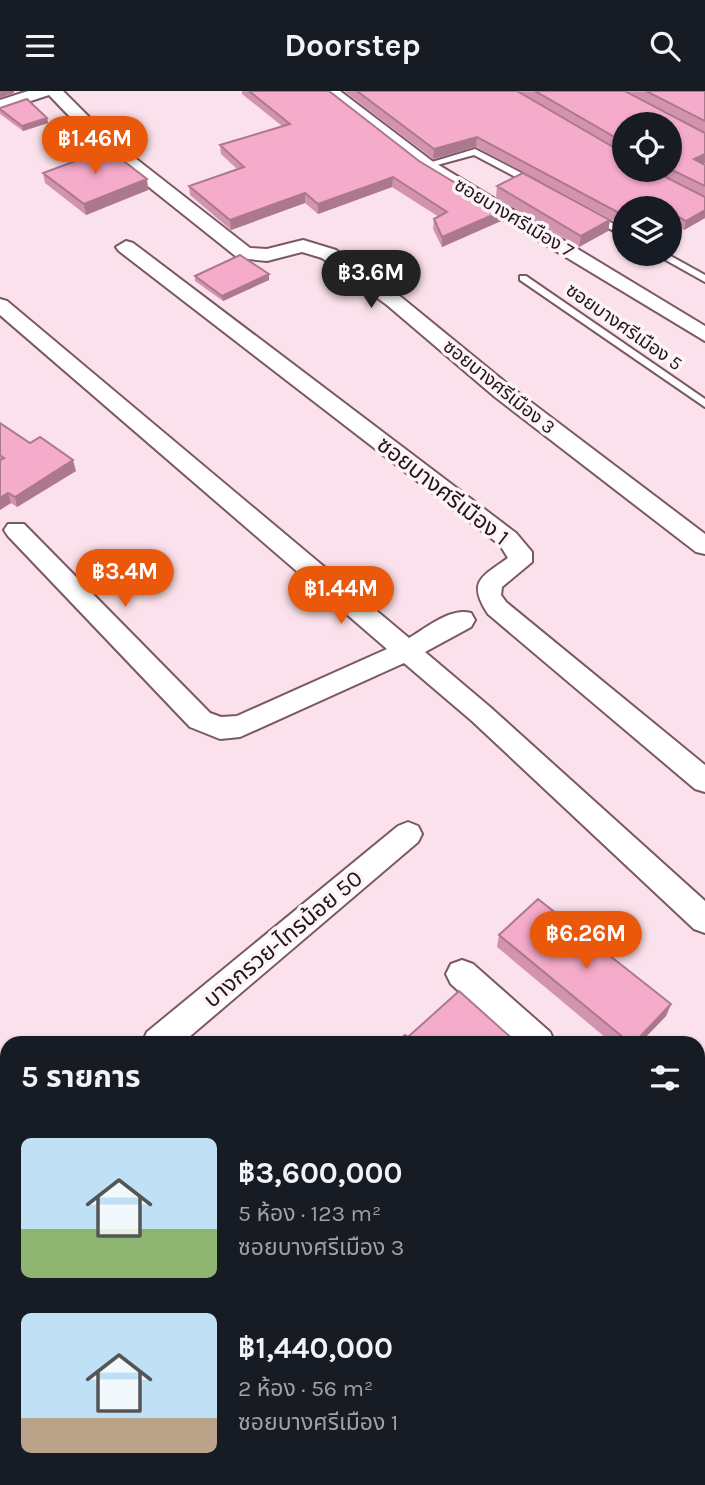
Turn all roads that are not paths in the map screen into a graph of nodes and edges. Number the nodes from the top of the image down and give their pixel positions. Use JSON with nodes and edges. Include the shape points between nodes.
{"nodes":[{"id":1,"x":85,"y":91,"type":"edge"},
{"id":2,"x":330,"y":91,"type":"edge"},
{"id":3,"x":53,"y":93,"type":"edge"},
{"id":4,"x":0,"y":106,"type":"edge"},
{"id":5,"x":426,"y":165,"type":"junction"},
{"id":6,"x":543,"y":188,"type":"edge"},
{"id":7,"x":590,"y":215,"type":"edge"},
{"id":8,"x":612,"y":227,"type":"edge"},
{"id":9,"x":126,"y":247,"type":"dead end"},
{"id":10,"x":682,"y":266,"type":"edge"},
{"id":11,"x":523,"y":278,"type":"dead end"},
{"id":12,"x":705,"y":279,"type":"edge"},
{"id":13,"x":0,"y":305,"type":"edge"},
{"id":14,"x":705,"y":335,"type":"edge"},
{"id":15,"x":705,"y":404,"type":"edge"},
{"id":16,"x":16,"y":530,"type":"dead end"},
{"id":17,"x":705,"y":546,"type":"edge"},
{"id":18,"x":462,"y":620,"type":"dead end"},
{"id":19,"x":406,"y":651,"type":"junction"},
{"id":20,"x":705,"y":781,"type":"edge"},
{"id":21,"x":408,"y":834,"type":"dead end"},
{"id":22,"x":705,"y":920,"type":"edge"},
{"id":23,"x":462,"y":974,"type":"dead end"},
{"id":24,"x":166,"y":1036,"type":"edge"},
{"id":25,"x":531,"y":1036,"type":"edge"}],
"edges":[{"from":1,"to":3,"type":"street"},
{"from":2,"to":5,"type":"street","name":"ซอยบางศรีเมือง 7"},
{"from":3,"to":4,"type":"street"},
{"from":3,"to":17,"type":"street","name":"ซอยบางศรีเมือง 3","via":[[106,144],[245,254],[267,255],[303,246],[329,254]]},
{"from":5,"to":6,"type":"lane","via":[[475,152]]},
{"from":5,"to":14,"type":"street","name":"ซอยบางศรีเมือง 7"},
{"from":7,"to":8,"type":"lane"},
{"from":9,"to":20,"type":"street","name":"ซอยบางศรีเมือง 1","via":[[508,539],[520,552],[520,562],[490,583],[489,596],[497,608]]},
{"from":10,"to":12,"type":"lane"},
{"from":11,"to":15,"type":"lane","name":"ซอยบางศรีเมือง 5"},
{"from":13,"to":19,"type":"street"},
{"from":16,"to":19,"type":"street","via":[[200,720],[220,728],[240,726]]},
{"from":18,"to":19,"type":"street"},
{"from":19,"to":22,"type":"street"},
{"from":21,"to":24,"type":"street","name":"บางกรวย-ไทรน้อย 50"},
{"from":23,"to":25,"type":"street"}]}
